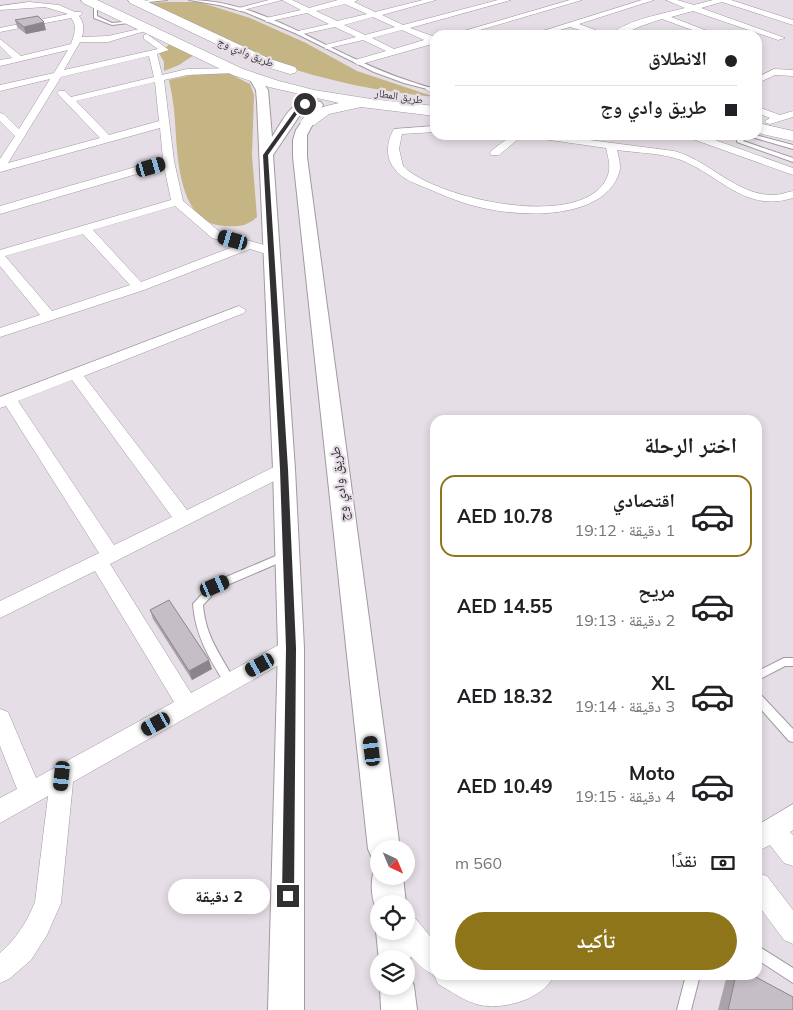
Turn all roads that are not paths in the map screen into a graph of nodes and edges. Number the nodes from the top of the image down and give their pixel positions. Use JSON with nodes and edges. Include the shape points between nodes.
{"nodes":[{"id":1,"x":165,"y":0,"type":"edge"},
{"id":2,"x":191,"y":0,"type":"edge"},
{"id":3,"x":233,"y":0,"type":"edge"},
{"id":4,"x":279,"y":0,"type":"edge"},
{"id":5,"x":286,"y":0,"type":"edge"},
{"id":6,"x":356,"y":0,"type":"edge"},
{"id":7,"x":397,"y":0,"type":"edge"},
{"id":8,"x":432,"y":0,"type":"edge"},
{"id":9,"x":578,"y":0,"type":"edge"},
{"id":10,"x":615,"y":0,"type":"edge"},
{"id":11,"x":650,"y":0,"type":"edge"},
{"id":12,"x":670,"y":0,"type":"edge"},
{"id":13,"x":722,"y":0,"type":"edge"},
{"id":14,"x":136,"y":1,"type":"edge"},
{"id":15,"x":344,"y":1,"type":"edge"},
{"id":16,"x":11,"y":2,"type":"edge"},
{"id":17,"x":91,"y":2,"type":"edge"},
{"id":18,"x":512,"y":2,"type":"edge"},
{"id":19,"x":563,"y":2,"type":"edge"},
{"id":20,"x":459,"y":3,"type":"dead end"},
{"id":21,"x":410,"y":6,"type":"junction"},
{"id":22,"x":630,"y":6,"type":"junction"},
{"id":23,"x":249,"y":7,"type":"junction"},
{"id":24,"x":0,"y":8,"type":"edge"},
{"id":25,"x":695,"y":8,"type":"junction"},
{"id":26,"x":239,"y":9,"type":"junction"},
{"id":27,"x":474,"y":9,"type":"junction"},
{"id":28,"x":309,"y":11,"type":"junction"},
{"id":29,"x":537,"y":11,"type":"junction"},
{"id":30,"x":78,"y":14,"type":"junction"},
{"id":31,"x":374,"y":14,"type":"junction"},
{"id":32,"x":663,"y":17,"type":"junction"},
{"id":33,"x":440,"y":18,"type":"junction"},
{"id":34,"x":269,"y":20,"type":"junction"},
{"id":35,"x":504,"y":21,"type":"junction"},
{"id":36,"x":793,"y":23,"type":"edge"},
{"id":37,"x":336,"y":24,"type":"junction"},
{"id":38,"x":571,"y":24,"type":"junction"},
{"id":39,"x":403,"y":27,"type":"junction"},
{"id":40,"x":143,"y":29,"type":"junction"},
{"id":41,"x":0,"y":30,"type":"edge"},
{"id":42,"x":470,"y":30,"type":"joint"},
{"id":43,"x":527,"y":30,"type":"edge"},
{"id":44,"x":542,"y":30,"type":"edge"},
{"id":45,"x":590,"y":30,"type":"edge"},
{"id":46,"x":625,"y":30,"type":"edge"},
{"id":47,"x":700,"y":30,"type":"edge"},
{"id":48,"x":758,"y":30,"type":"edge"},
{"id":49,"x":762,"y":31,"type":"edge"},
{"id":50,"x":301,"y":33,"type":"junction"},
{"id":51,"x":364,"y":38,"type":"junction"},
{"id":52,"x":781,"y":38,"type":"dead end"},
{"id":53,"x":430,"y":39,"type":"edge"},
{"id":54,"x":77,"y":41,"type":"junction"},
{"id":55,"x":0,"y":42,"type":"edge"},
{"id":56,"x":430,"y":42,"type":"edge"},
{"id":57,"x":328,"y":47,"type":"junction"},
{"id":58,"x":394,"y":52,"type":"junction"},
{"id":59,"x":152,"y":53,"type":"junction"},
{"id":60,"x":201,"y":54,"type":"junction"},
{"id":61,"x":19,"y":59,"type":"junction"},
{"id":62,"x":358,"y":62,"type":"junction"},
{"id":63,"x":0,"y":63,"type":"edge"},
{"id":64,"x":793,"y":73,"type":"edge"},
{"id":65,"x":245,"y":74,"type":"junction"},
{"id":66,"x":305,"y":75,"type":"dead end"},
{"id":67,"x":762,"y":78,"type":"edge"},
{"id":68,"x":54,"y":79,"type":"junction"},
{"id":69,"x":159,"y":79,"type":"junction"},
{"id":70,"x":338,"y":84,"type":"dead end"},
{"id":71,"x":0,"y":88,"type":"edge"},
{"id":72,"x":430,"y":91,"type":"edge"},
{"id":73,"x":430,"y":92,"type":"edge"},
{"id":74,"x":367,"y":97,"type":"junction"},
{"id":75,"x":69,"y":100,"type":"junction"},
{"id":76,"x":430,"y":110,"type":"edge"},
{"id":77,"x":793,"y":114,"type":"edge"},
{"id":78,"x":0,"y":116,"type":"edge"},
{"id":79,"x":767,"y":120,"type":"edge"},
{"id":80,"x":308,"y":122,"type":"junction"},
{"id":81,"x":165,"y":123,"type":"junction"},
{"id":82,"x":430,"y":129,"type":"edge"},
{"id":83,"x":20,"y":135,"type":"junction"},
{"id":84,"x":762,"y":137,"type":"edge"},
{"id":85,"x":108,"y":139,"type":"junction"},
{"id":86,"x":512,"y":140,"type":"edge"},
{"id":87,"x":565,"y":140,"type":"edge"},
{"id":88,"x":706,"y":140,"type":"edge"},
{"id":89,"x":738,"y":140,"type":"edge"},
{"id":90,"x":788,"y":140,"type":"edge"},
{"id":91,"x":611,"y":146,"type":"junction"},
{"id":92,"x":793,"y":147,"type":"edge"},
{"id":93,"x":769,"y":152,"type":"junction"},
{"id":94,"x":495,"y":153,"type":"dead end"},
{"id":95,"x":674,"y":154,"type":"junction"},
{"id":96,"x":266,"y":155,"type":"junction"},
{"id":97,"x":756,"y":158,"type":"junction"},
{"id":98,"x":793,"y":160,"type":"edge"},
{"id":99,"x":170,"y":162,"type":"junction"},
{"id":100,"x":623,"y":162,"type":"junction"},
{"id":101,"x":0,"y":168,"type":"edge"},
{"id":102,"x":793,"y":172,"type":"edge"},
{"id":103,"x":793,"y":194,"type":"edge"},
{"id":104,"x":177,"y":202,"type":"junction"},
{"id":105,"x":0,"y":210,"type":"edge"},
{"id":106,"x":85,"y":229,"type":"junction"},
{"id":107,"x":260,"y":248,"type":"junction"},
{"id":108,"x":0,"y":256,"type":"edge"},
{"id":109,"x":139,"y":287,"type":"junction"},
{"id":110,"x":239,"y":310,"type":"dead end"},
{"id":111,"x":49,"y":317,"type":"junction"},
{"id":112,"x":0,"y":333,"type":"edge"},
{"id":113,"x":75,"y":374,"type":"junction"},
{"id":114,"x":4,"y":401,"type":"edge"},
{"id":115,"x":284,"y":469,"type":"junction"},
{"id":116,"x":184,"y":518,"type":"junction"},
{"id":117,"x":287,"y":555,"type":"junction"},
{"id":118,"x":104,"y":558,"type":"junction"},
{"id":119,"x":0,"y":610,"type":"edge"},
{"id":120,"x":291,"y":648,"type":"junction"},
{"id":121,"x":793,"y":662,"type":"edge"},
{"id":122,"x":762,"y":674,"type":"edge"},
{"id":123,"x":230,"y":682,"type":"junction"},
{"id":124,"x":762,"y":703,"type":"edge"},
{"id":125,"x":188,"y":706,"type":"junction"},
{"id":126,"x":0,"y":719,"type":"edge"},
{"id":127,"x":793,"y":737,"type":"edge"},
{"id":128,"x":62,"y":776,"type":"junction"},
{"id":129,"x":31,"y":794,"type":"junction"},
{"id":130,"x":0,"y":811,"type":"edge"},
{"id":131,"x":793,"y":816,"type":"edge"},
{"id":132,"x":765,"y":834,"type":"edge"},
{"id":133,"x":383,"y":840,"type":"edge"},
{"id":134,"x":793,"y":854,"type":"edge"},
{"id":135,"x":762,"y":890,"type":"edge"},
{"id":136,"x":793,"y":931,"type":"edge"},
{"id":137,"x":415,"y":940,"type":"edge"},
{"id":138,"x":430,"y":956,"type":"edge"},
{"id":139,"x":762,"y":956,"type":"edge"},
{"id":140,"x":0,"y":970,"type":"edge"},
{"id":141,"x":793,"y":976,"type":"edge"},
{"id":142,"x":457,"y":980,"type":"edge"},
{"id":143,"x":533,"y":980,"type":"edge"},
{"id":144,"x":692,"y":980,"type":"edge"},
{"id":145,"x":398,"y":995,"type":"edge"},
{"id":146,"x":286,"y":1010,"type":"edge"},
{"id":147,"x":399,"y":1010,"type":"edge"},
{"id":148,"x":684,"y":1010,"type":"edge"}],
"edges":[{"from":1,"to":14,"type":"lane"},
{"from":2,"to":26,"type":"lane"},
{"from":3,"to":23,"type":"street"},
{"from":4,"to":23,"type":"street"},
{"from":5,"to":28,"type":"street"},
{"from":6,"to":15,"type":"street"},
{"from":7,"to":21,"type":"street"},
{"from":8,"to":21,"type":"street"},
{"from":9,"to":19,"type":"street"},
{"from":10,"to":22,"type":"street"},
{"from":11,"to":22,"type":"street"},
{"from":12,"to":25,"type":"street"},
{"from":13,"to":25,"type":"street"},
{"from":13,"to":36,"type":"street"},
{"from":14,"to":66,"type":"main road","name":"طريق وادي وج","via":[[265,62]]},
{"from":15,"to":28,"type":"street"},
{"from":15,"to":31,"type":"street"},
{"from":16,"to":24,"type":"street"},
{"from":16,"to":30,"type":"street","via":[[56,0],[66,3]]},
{"from":17,"to":40,"type":"main road","name":"طريق وادي وج"},
{"from":18,"to":27,"type":"street"},
{"from":18,"to":29,"type":"street"},
{"from":19,"to":29,"type":"street"},
{"from":20,"to":27,"type":"street"},
{"from":21,"to":31,"type":"street"},
{"from":21,"to":33,"type":"street"},
{"from":22,"to":32,"type":"street"},
{"from":22,"to":38,"type":"street"},
{"from":23,"to":26,"type":"street"},
{"from":25,"to":32,"type":"street"},
{"from":25,"to":48,"type":"street"},
{"from":26,"to":34,"type":"lane"},
{"from":27,"to":33,"type":"street"},
{"from":27,"to":35,"type":"street"},
{"from":28,"to":34,"type":"street"},
{"from":28,"to":37,"type":"street"},
{"from":29,"to":35,"type":"street"},
{"from":29,"to":38,"type":"street"},
{"from":30,"to":41,"type":"street"},
{"from":30,"to":54,"type":"street","via":[[81,24]]},
{"from":31,"to":37,"type":"street"},
{"from":31,"to":39,"type":"street"},
{"from":32,"to":46,"type":"street"},
{"from":32,"to":47,"type":"street"},
{"from":33,"to":39,"type":"street"},
{"from":33,"to":42,"type":"street"},
{"from":34,"to":50,"type":"lane"},
{"from":35,"to":42,"type":"street"},
{"from":35,"to":43,"type":"street"},
{"from":37,"to":50,"type":"street"},
{"from":37,"to":51,"type":"street"},
{"from":38,"to":44,"type":"street"},
{"from":38,"to":45,"type":"street"},
{"from":39,"to":51,"type":"street"},
{"from":39,"to":53,"type":"street"},
{"from":40,"to":54,"type":"street","via":[[108,39]]},
{"from":40,"to":59,"type":"street","via":[[165,50]]},
{"from":40,"to":60,"type":"main road","name":"طريق وادي وج"},
{"from":49,"to":52,"type":"street"},
{"from":50,"to":57,"type":"lane"},
{"from":51,"to":57,"type":"street"},
{"from":51,"to":58,"type":"street"},
{"from":54,"to":61,"type":"street"},
{"from":54,"to":68,"type":"street"},
{"from":55,"to":61,"type":"street"},
{"from":56,"to":58,"type":"street"},
{"from":57,"to":62,"type":"lane"},
{"from":58,"to":62,"type":"street"},
{"from":59,"to":68,"type":"street"},
{"from":59,"to":69,"type":"street"},
{"from":60,"to":65,"type":"main road","name":"طريق وادي وج"},
{"from":60,"to":69,"type":"street"},
{"from":61,"to":63,"type":"street"},
{"from":62,"to":72,"type":"lane"},
{"from":64,"to":67,"type":"street","via":[[774,72]]},
{"from":65,"to":69,"type":"street","via":[[204,70]]},
{"from":65,"to":74,"type":"main road","name":"طريق وادي وج","via":[[314,94]]},
{"from":65,"to":96,"type":"street","name":"طريق وادي وج","via":[[262,90]]},
{"from":68,"to":71,"type":"street"},
{"from":68,"to":75,"type":"street"},
{"from":68,"to":83,"type":"street"},
{"from":69,"to":75,"type":"street"},
{"from":69,"to":81,"type":"street"},
{"from":70,"to":74,"type":"main road"},
{"from":73,"to":74,"type":"main road","name":"طريق المطار"},
{"from":74,"to":76,"type":"main road","name":"طريق المطار"},
{"from":74,"to":80,"type":"main road","via":[[324,111]]},
{"from":75,"to":85,"type":"street"},
{"from":77,"to":79,"type":"street"},
{"from":78,"to":83,"type":"street"},
{"from":79,"to":90,"type":"main road"},
{"from":80,"to":96,"type":"street","name":"طريق وادي وج","via":[[317,108],[315,104],[300,106]]},
{"from":80,"to":133,"type":"street","name":"طريق وادي وج","via":[[299,140],[300,157]]},
{"from":81,"to":85,"type":"street"},
{"from":81,"to":99,"type":"street"},
{"from":82,"to":100,"type":"street","via":[[398,130],[394,154],[398,167],[452,195],[484,205],[518,210],[564,208],[590,200],[604,189]]},
{"from":83,"to":101,"type":"street"},
{"from":84,"to":90,"type":"lane"},
{"from":85,"to":101,"type":"street"},
{"from":86,"to":94,"type":"street"},
{"from":87,"to":91,"type":"street"},
{"from":88,"to":97,"type":"street"},
{"from":89,"to":93,"type":"lane"},
{"from":90,"to":92,"type":"lane"},
{"from":90,"to":93,"type":"lane"},
{"from":91,"to":95,"type":"street"},
{"from":91,"to":100,"type":"street"},
{"from":93,"to":97,"type":"lane"},
{"from":93,"to":98,"type":"lane"},
{"from":95,"to":100,"type":"street"},
{"from":95,"to":103,"type":"street","via":[[686,157],[721,180],[752,194],[775,200]]},
{"from":96,"to":107,"type":"street","name":"طريق وادي وج"},
{"from":97,"to":102,"type":"street"},
{"from":99,"to":104,"type":"street"},
{"from":99,"to":105,"type":"street"},
{"from":104,"to":106,"type":"street"},
{"from":104,"to":107,"type":"street","via":[[216,235]]},
{"from":106,"to":108,"type":"street"},
{"from":106,"to":109,"type":"street"},
{"from":107,"to":109,"type":"street"},
{"from":107,"to":115,"type":"street","name":"طريق وادي وج"},
{"from":108,"to":111,"type":"street"},
{"from":109,"to":111,"type":"street"},
{"from":110,"to":113,"type":"street"},
{"from":111,"to":112,"type":"street"},
{"from":113,"to":114,"type":"street"},
{"from":113,"to":116,"type":"street"},
{"from":114,"to":118,"type":"street"},
{"from":115,"to":116,"type":"street"},
{"from":115,"to":117,"type":"street","name":"طريق وادي وج"},
{"from":116,"to":118,"type":"street"},
{"from":117,"to":120,"type":"street","name":"طريق وادي وج"},
{"from":117,"to":123,"type":"lane","via":[[215,586],[198,604],[198,616],[209,648]]},
{"from":118,"to":119,"type":"street"},
{"from":118,"to":125,"type":"street"},
{"from":120,"to":123,"type":"street"},
{"from":120,"to":146,"type":"street","name":"طريق وادي وج"},
{"from":121,"to":122,"type":"lane","via":[[784,662]]},
{"from":123,"to":125,"type":"street"},
{"from":124,"to":127,"type":"lane"},
{"from":125,"to":128,"type":"street"},
{"from":126,"to":129,"type":"street"},
{"from":128,"to":129,"type":"street"},
{"from":128,"to":140,"type":"street","via":[[48,903],[22,951]]},
{"from":129,"to":130,"type":"street"},
{"from":131,"to":132,"type":"street"},
{"from":132,"to":134,"type":"street"},
{"from":135,"to":136,"type":"street"},
{"from":137,"to":138,"type":"street"},
{"from":139,"to":141,"type":"lane"},
{"from":142,"to":143,"type":"street","via":[[480,992],[513,992]]},
{"from":144,"to":148,"type":"lane"},
{"from":145,"to":147,"type":"street"}]}
